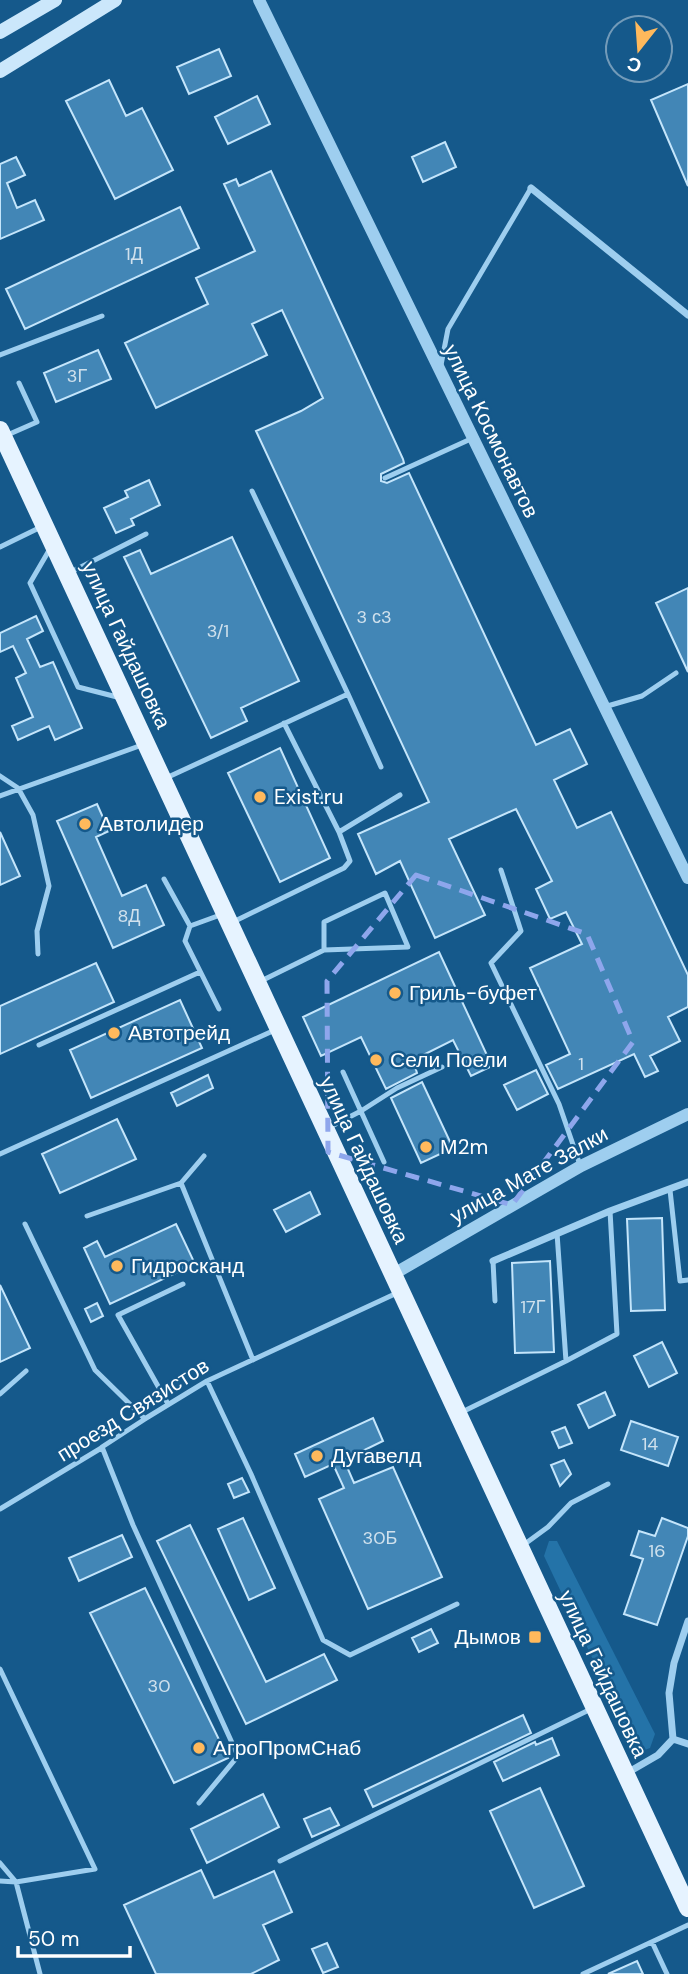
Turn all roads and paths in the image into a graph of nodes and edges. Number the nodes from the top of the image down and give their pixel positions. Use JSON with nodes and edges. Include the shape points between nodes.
{"nodes":[{"id":1,"x":55,"y":0,"type":"edge"},
{"id":2,"x":115,"y":0,"type":"edge"},
{"id":3,"x":258,"y":0,"type":"edge"},
{"id":4,"x":0,"y":32,"type":"edge"},
{"id":5,"x":0,"y":71,"type":"edge"},
{"id":6,"x":531,"y":188,"type":"joint"},
{"id":7,"x":688,"y":315,"type":"edge"},
{"id":8,"x":102,"y":316,"type":"dead end"},
{"id":9,"x":0,"y":355,"type":"edge"},
{"id":10,"x":440,"y":371,"type":"junction"},
{"id":11,"x":19,"y":383,"type":"dead end"},
{"id":12,"x":1,"y":433,"type":"edge"},
{"id":13,"x":473,"y":438,"type":"junction"},
{"id":14,"x":385,"y":478,"type":"dead end"},
{"id":15,"x":252,"y":491,"type":"dead end"},
{"id":16,"x":44,"y":525,"type":"junction"},
{"id":17,"x":146,"y":534,"type":"dead end"},
{"id":18,"x":53,"y":544,"type":"junction"},
{"id":19,"x":0,"y":547,"type":"edge"},
{"id":20,"x":67,"y":574,"type":"junction"},
{"id":21,"x":676,"y":673,"type":"dead end"},
{"id":22,"x":348,"y":694,"type":"junction"},
{"id":23,"x":127,"y":700,"type":"junction"},
{"id":24,"x":604,"y":707,"type":"junction"},
{"id":25,"x":284,"y":723,"type":"junction"},
{"id":26,"x":147,"y":743,"type":"junction"},
{"id":27,"x":381,"y":766,"type":"dead end"},
{"id":28,"x":0,"y":776,"type":"edge"},
{"id":29,"x":163,"y":779,"type":"junction"},
{"id":30,"x":18,"y":788,"type":"junction"},
{"id":31,"x":0,"y":796,"type":"edge"},
{"id":32,"x":400,"y":796,"type":"dead end"},
{"id":33,"x":339,"y":832,"type":"junction"},
{"id":34,"x":501,"y":870,"type":"dead end"},
{"id":35,"x":164,"y":878,"type":"dead end"},
{"id":36,"x":688,"y":878,"type":"edge"},
{"id":37,"x":228,"y":919,"type":"junction"},
{"id":38,"x":190,"y":926,"type":"junction"},
{"id":39,"x":324,"y":950,"type":"junction"},
{"id":40,"x":38,"y":954,"type":"dead end"},
{"id":41,"x":200,"y":972,"type":"junction"},
{"id":42,"x":258,"y":983,"type":"junction"},
{"id":43,"x":219,"y":1009,"type":"dead end"},
{"id":44,"x":279,"y":1028,"type":"junction"},
{"id":45,"x":38,"y":1045,"type":"dead end"},
{"id":46,"x":442,"y":1067,"type":"dead end"},
{"id":47,"x":343,"y":1072,"type":"dead end"},
{"id":48,"x":361,"y":1111,"type":"junction"},
{"id":49,"x":688,"y":1114,"type":"edge"},
{"id":50,"x":325,"y":1129,"type":"junction"},
{"id":51,"x":0,"y":1145,"type":"edge"},
{"id":52,"x":2,"y":1153,"type":"edge"},
{"id":53,"x":204,"y":1156,"type":"dead end"},
{"id":54,"x":384,"y":1162,"type":"dead end"},
{"id":55,"x":581,"y":1166,"type":"junction"},
{"id":56,"x":688,"y":1182,"type":"edge"},
{"id":57,"x":181,"y":1183,"type":"junction"},
{"id":58,"x":670,"y":1190,"type":"junction"},
{"id":59,"x":610,"y":1211,"type":"junction"},
{"id":60,"x":87,"y":1216,"type":"dead end"},
{"id":61,"x":25,"y":1224,"type":"dead end"},
{"id":62,"x":557,"y":1233,"type":"junction"},
{"id":63,"x":493,"y":1261,"type":"joint"},
{"id":64,"x":688,"y":1280,"type":"edge"},
{"id":65,"x":396,"y":1283,"type":"junction"},
{"id":66,"x":183,"y":1284,"type":"dead end"},
{"id":67,"x":495,"y":1301,"type":"dead end"},
{"id":68,"x":253,"y":1360,"type":"junction"},
{"id":69,"x":566,"y":1362,"type":"junction"},
{"id":70,"x":26,"y":1371,"type":"dead end"},
{"id":71,"x":207,"y":1381,"type":"junction"},
{"id":72,"x":0,"y":1394,"type":"edge"},
{"id":73,"x":168,"y":1404,"type":"junction"},
{"id":74,"x":457,"y":1414,"type":"junction"},
{"id":75,"x":145,"y":1419,"type":"junction"},
{"id":76,"x":102,"y":1447,"type":"junction"},
{"id":77,"x":608,"y":1484,"type":"dead end"},
{"id":78,"x":0,"y":1509,"type":"edge"},
{"id":79,"x":519,"y":1548,"type":"junction"},
{"id":80,"x":457,"y":1604,"type":"dead end"},
{"id":81,"x":688,"y":1621,"type":"edge"},
{"id":82,"x":0,"y":1669,"type":"edge"},
{"id":83,"x":594,"y":1708,"type":"junction"},
{"id":84,"x":673,"y":1739,"type":"junction"},
{"id":85,"x":688,"y":1744,"type":"edge"},
{"id":86,"x":625,"y":1774,"type":"junction"},
{"id":87,"x":199,"y":1803,"type":"dead end"},
{"id":88,"x":280,"y":1861,"type":"dead end"},
{"id":89,"x":0,"y":1863,"type":"edge"},
{"id":90,"x":0,"y":1881,"type":"edge"},
{"id":91,"x":16,"y":1882,"type":"junction"},
{"id":92,"x":688,"y":1908,"type":"edge"},
{"id":93,"x":688,"y":1925,"type":"edge"},
{"id":94,"x":653,"y":1942,"type":"junction"},
{"id":95,"x":40,"y":1974,"type":"edge"},
{"id":96,"x":583,"y":1974,"type":"edge"},
{"id":97,"x":667,"y":1974,"type":"edge"}],
"edges":[{"from":1,"to":4,"type":"main road"},
{"from":2,"to":5,"type":"main road"},
{"from":3,"to":10,"type":"street","name":"улица Космонавтов"},
{"from":6,"to":7,"type":"street"},
{"from":6,"to":10,"type":"lane","via":[[448,329]]},
{"from":8,"to":9,"type":"lane"},
{"from":10,"to":13,"type":"street","name":"улица Космонавтов"},
{"from":11,"to":12,"type":"lane","via":[[37,422]]},
{"from":12,"to":16,"type":"main road","name":"улица Гайдашовка"},
{"from":13,"to":14,"type":"lane"},
{"from":13,"to":24,"type":"street","name":"улица Космонавтов"},
{"from":15,"to":22,"type":"lane"},
{"from":16,"to":18,"type":"main road","name":"улица Гайдашовка"},
{"from":16,"to":19,"type":"lane"},
{"from":17,"to":20,"type":"lane"},
{"from":18,"to":20,"type":"main road","name":"улица Гайдашовка"},
{"from":18,"to":23,"type":"lane","via":[[30,583],[78,687]]},
{"from":20,"to":23,"type":"main road","name":"улица Гайдашовка"},
{"from":21,"to":24,"type":"lane","via":[[642,696]]},
{"from":22,"to":25,"type":"lane"},
{"from":22,"to":27,"type":"lane"},
{"from":23,"to":26,"type":"main road","name":"улица Гайдашовка"},
{"from":24,"to":36,"type":"street","name":"улица Космонавтов"},
{"from":25,"to":29,"type":"lane"},
{"from":25,"to":33,"type":"lane"},
{"from":26,"to":29,"type":"main road","name":"улица Гайдашовка"},
{"from":26,"to":30,"type":"lane"},
{"from":28,"to":30,"type":"lane"},
{"from":29,"to":37,"type":"main road","name":"улица Гайдашовка"},
{"from":30,"to":31,"type":"lane"},
{"from":30,"to":40,"type":"lane","via":[[33,815],[49,886],[37,930]]},
{"from":32,"to":33,"type":"lane"},
{"from":33,"to":37,"type":"lane","via":[[350,860],[344,868]]},
{"from":34,"to":55,"type":"lane","via":[[521,931],[491,963],[559,1104]]},
{"from":35,"to":38,"type":"lane"},
{"from":37,"to":38,"type":"lane"},
{"from":37,"to":42,"type":"main road","name":"улица Гайдашовка"},
{"from":38,"to":41,"type":"lane","via":[[185,941]]},
{"from":39,"to":39,"type":"lane","via":[[380,948],[408,947],[385,893],[324,922]]},
{"from":39,"to":42,"type":"lane"},
{"from":41,"to":43,"type":"lane"},
{"from":41,"to":45,"type":"lane"},
{"from":42,"to":44,"type":"main road","name":"улица Гайдашовка"},
{"from":44,"to":50,"type":"main road","name":"улица Гайдашовка"},
{"from":44,"to":52,"type":"lane"},
{"from":46,"to":48,"type":"lane"},
{"from":47,"to":48,"type":"lane"},
{"from":48,"to":50,"type":"lane"},
{"from":48,"to":54,"type":"lane"},
{"from":49,"to":55,"type":"street","name":"улица Мате Залки"},
{"from":50,"to":65,"type":"main road","name":"улица Гайдашовка"},
{"from":51,"to":52,"type":"lane"},
{"from":53,"to":57,"type":"lane"},
{"from":55,"to":65,"type":"street","name":"улица Мате Залки"},
{"from":56,"to":58,"type":"street"},
{"from":57,"to":60,"type":"lane"},
{"from":57,"to":68,"type":"lane"},
{"from":58,"to":59,"type":"street"},
{"from":58,"to":64,"type":"lane","via":[[680,1281]]},
{"from":59,"to":62,"type":"street"},
{"from":59,"to":69,"type":"lane","via":[[617,1334]]},
{"from":61,"to":75,"type":"lane","via":[[95,1370]]},
{"from":62,"to":63,"type":"street"},
{"from":62,"to":69,"type":"lane"},
{"from":63,"to":67,"type":"lane"},
{"from":65,"to":68,"type":"lane","name":"проезд Связистов"},
{"from":65,"to":74,"type":"main road","name":"улица Гайдашовка"},
{"from":66,"to":73,"type":"lane","via":[[118,1315]]},
{"from":68,"to":71,"type":"lane","name":"проезд Связистов"},
{"from":69,"to":74,"type":"lane"},
{"from":70,"to":72,"type":"lane"},
{"from":71,"to":73,"type":"lane","name":"проезд Связистов"},
{"from":71,"to":80,"type":"lane","via":[[323,1640],[351,1655]]},
{"from":73,"to":75,"type":"lane","name":"проезд Связистов"},
{"from":74,"to":79,"type":"main road","name":"улица Гайдашовка"},
{"from":75,"to":76,"type":"lane","name":"проезд Связистов"},
{"from":76,"to":78,"type":"lane","name":"проезд Связистов"},
{"from":76,"to":87,"type":"lane","via":[[238,1756]]},
{"from":77,"to":79,"type":"lane","via":[[571,1503]]},
{"from":79,"to":83,"type":"main road","name":"улица Гайдашовка"},
{"from":81,"to":84,"type":"street","via":[[669,1693]]},
{"from":82,"to":91,"type":"lane","via":[[95,1869]]},
{"from":83,"to":86,"type":"main road","name":"улица Гайдашовка"},
{"from":83,"to":88,"type":"lane"},
{"from":84,"to":85,"type":"street"},
{"from":84,"to":86,"type":"street","via":[[657,1755]]},
{"from":86,"to":92,"type":"main road","name":"улица Гайдашовка"},
{"from":89,"to":91,"type":"lane"},
{"from":90,"to":91,"type":"lane"},
{"from":91,"to":95,"type":"lane"},
{"from":93,"to":94,"type":"lane"},
{"from":94,"to":96,"type":"lane"},
{"from":94,"to":97,"type":"lane"}]}
